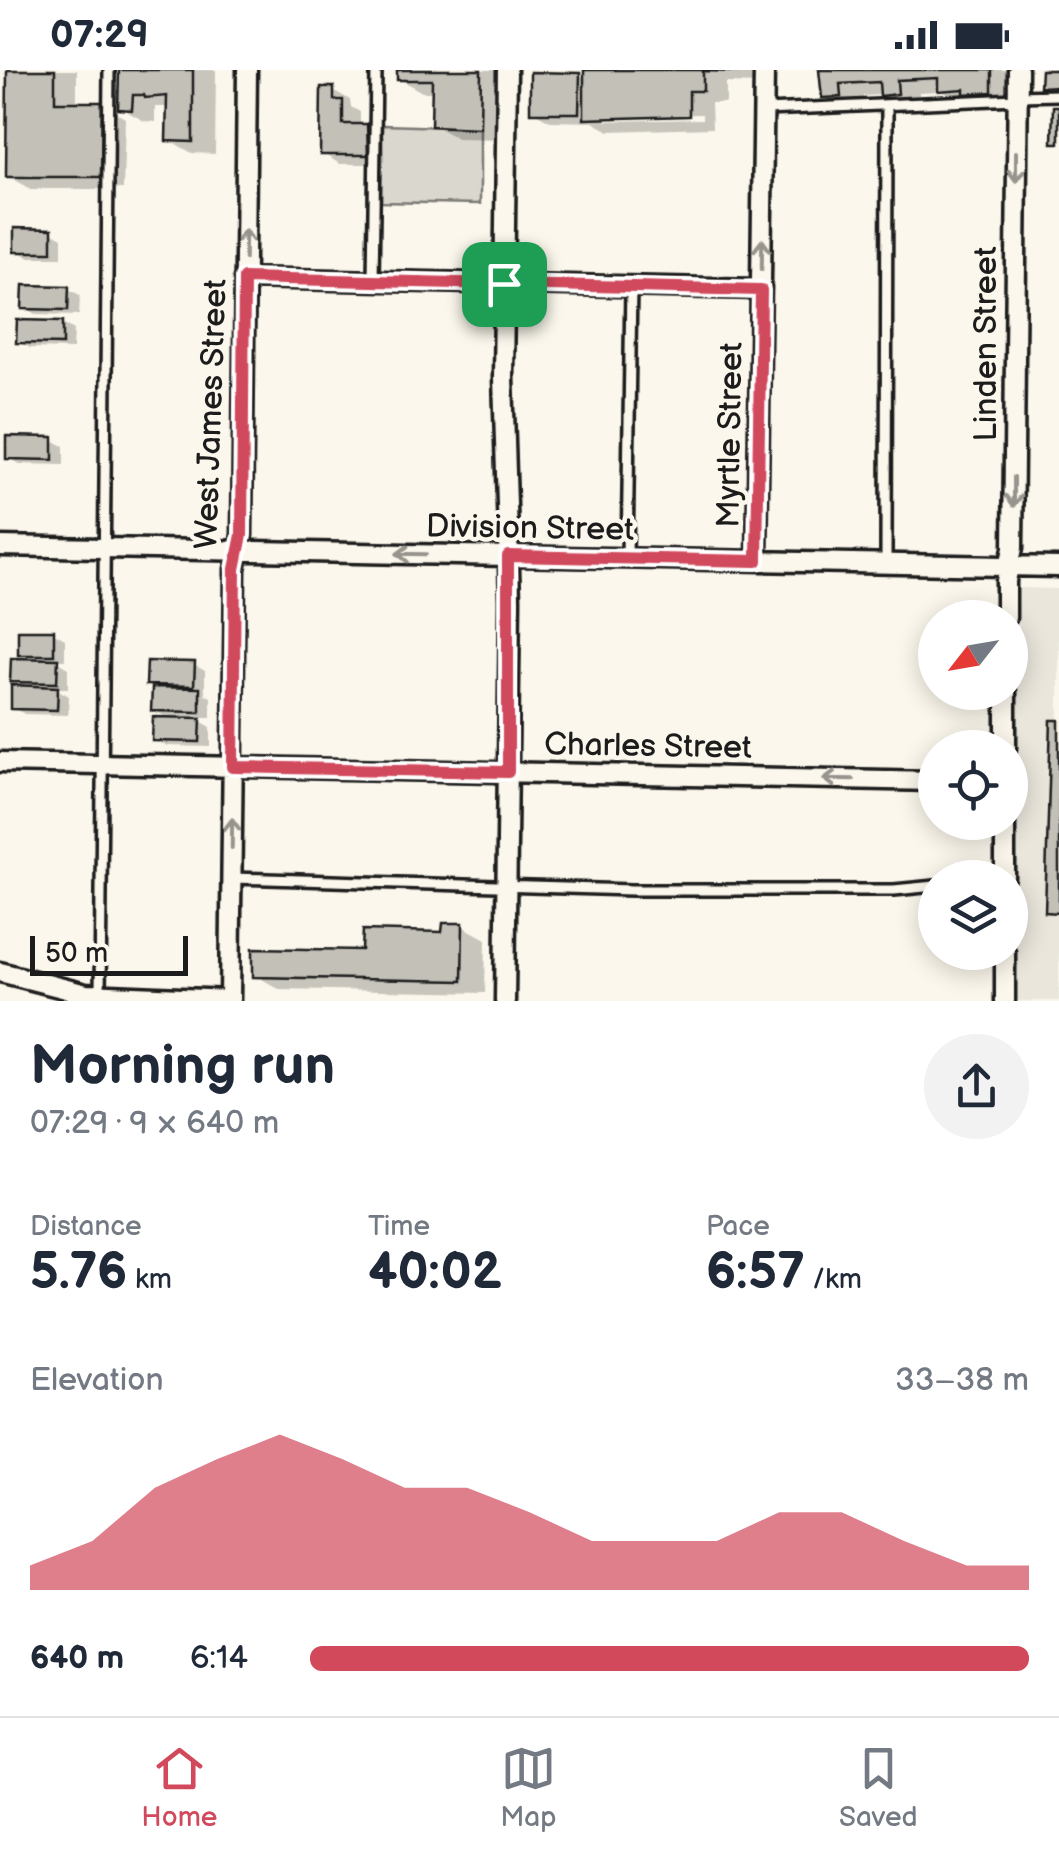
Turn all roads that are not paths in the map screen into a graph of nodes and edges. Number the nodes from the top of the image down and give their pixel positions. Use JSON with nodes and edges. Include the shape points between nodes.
{"nodes":[{"id":1,"x":109,"y":70,"type":"edge"},
{"id":2,"x":247,"y":70,"type":"edge"},
{"id":3,"x":376,"y":70,"type":"edge"},
{"id":4,"x":507,"y":70,"type":"edge"},
{"id":5,"x":764,"y":70,"type":"edge"},
{"id":6,"x":1018,"y":70,"type":"edge"},
{"id":7,"x":1059,"y":95,"type":"edge"},
{"id":8,"x":1017,"y":98,"type":"junction"},
{"id":9,"x":888,"y":105,"type":"junction"},
{"id":10,"x":764,"y":110,"type":"junction"},
{"id":11,"x":244,"y":278,"type":"junction"},
{"id":12,"x":373,"y":281,"type":"junction"},
{"id":13,"x":504,"y":284,"type":"junction"},
{"id":14,"x":631,"y":286,"type":"junction"},
{"id":15,"x":761,"y":290,"type":"junction"},
{"id":16,"x":0,"y":546,"type":"edge"},
{"id":17,"x":105,"y":548,"type":"junction"},
{"id":18,"x":238,"y":551,"type":"junction"},
{"id":19,"x":508,"y":556,"type":"junction"},
{"id":20,"x":627,"y":558,"type":"junction"},
{"id":21,"x":757,"y":561,"type":"junction"},
{"id":22,"x":886,"y":564,"type":"junction"},
{"id":23,"x":1010,"y":566,"type":"junction"},
{"id":24,"x":1059,"y":567,"type":"edge"},
{"id":25,"x":1006,"y":600,"type":"edge"},
{"id":26,"x":0,"y":762,"type":"edge"},
{"id":27,"x":102,"y":764,"type":"junction"},
{"id":28,"x":233,"y":767,"type":"junction"},
{"id":29,"x":508,"y":772,"type":"junction"},
{"id":30,"x":918,"y":781,"type":"edge"},
{"id":31,"x":231,"y":878,"type":"junction"},
{"id":32,"x":506,"y":884,"type":"junction"},
{"id":33,"x":918,"y":888,"type":"edge"},
{"id":34,"x":1005,"y":970,"type":"edge"},
{"id":35,"x":0,"y":972,"type":"edge"},
{"id":36,"x":100,"y":996,"type":"junction"},
{"id":37,"x":218,"y":1000,"type":"edge"},
{"id":38,"x":230,"y":1000,"type":"edge"},
{"id":39,"x":505,"y":1001,"type":"edge"},
{"id":40,"x":1005,"y":1001,"type":"edge"}],
"edges":[{"from":1,"to":17,"type":"lane"},
{"from":11,"to":2,"type":"street","name":"West James Street","one_way":true},
{"from":3,"to":12,"type":"lane"},
{"from":4,"to":13,"type":"street"},
{"from":5,"to":10,"type":"street","name":"Myrtle Street"},
{"from":6,"to":8,"type":"street","name":"Linden Street"},
{"from":7,"to":8,"type":"lane"},
{"from":8,"to":9,"type":"lane"},
{"from":8,"to":23,"type":"street","name":"Linden Street","one_way":true},
{"from":9,"to":10,"type":"lane"},
{"from":9,"to":22,"type":"lane"},
{"from":15,"to":10,"type":"street","name":"Myrtle Street","one_way":true},
{"from":11,"to":12,"type":"street"},
{"from":11,"to":18,"type":"street","name":"West James Street"},
{"from":12,"to":13,"type":"street"},
{"from":13,"to":14,"type":"street"},
{"from":13,"to":19,"type":"street"},
{"from":14,"to":15,"type":"street"},
{"from":14,"to":20,"type":"lane"},
{"from":15,"to":21,"type":"street","name":"Myrtle Street"},
{"from":16,"to":17,"type":"street","name":"Division Street"},
{"from":17,"to":18,"type":"street","name":"Division Street"},
{"from":17,"to":27,"type":"lane"},
{"from":19,"to":18,"type":"street","name":"Division Street","one_way":true},
{"from":18,"to":28,"type":"street","name":"West James Street"},
{"from":19,"to":20,"type":"street","name":"Division Street"},
{"from":19,"to":29,"type":"street"},
{"from":20,"to":21,"type":"street","name":"Division Street"},
{"from":21,"to":22,"type":"street","name":"Division Street"},
{"from":22,"to":23,"type":"street","name":"Division Street"},
{"from":23,"to":24,"type":"street","name":"Division Street"},
{"from":23,"to":25,"type":"street","name":"Linden Street"},
{"from":26,"to":27,"type":"street","name":"Charles Street"},
{"from":27,"to":28,"type":"street","name":"Charles Street"},
{"from":27,"to":36,"type":"lane"},
{"from":28,"to":29,"type":"street","name":"Charles Street"},
{"from":31,"to":28,"type":"street","name":"West James Street","one_way":true},
{"from":30,"to":29,"type":"street","name":"Charles Street","one_way":true},
{"from":29,"to":32,"type":"street"},
{"from":31,"to":32,"type":"lane"},
{"from":31,"to":38,"type":"street","name":"West James Street"},
{"from":32,"to":33,"type":"lane"},
{"from":32,"to":39,"type":"street"},
{"from":34,"to":40,"type":"street"},
{"from":35,"to":36,"type":"street"},
{"from":36,"to":37,"type":"street"},
{"from":37,"to":38,"type":"street"}]}
